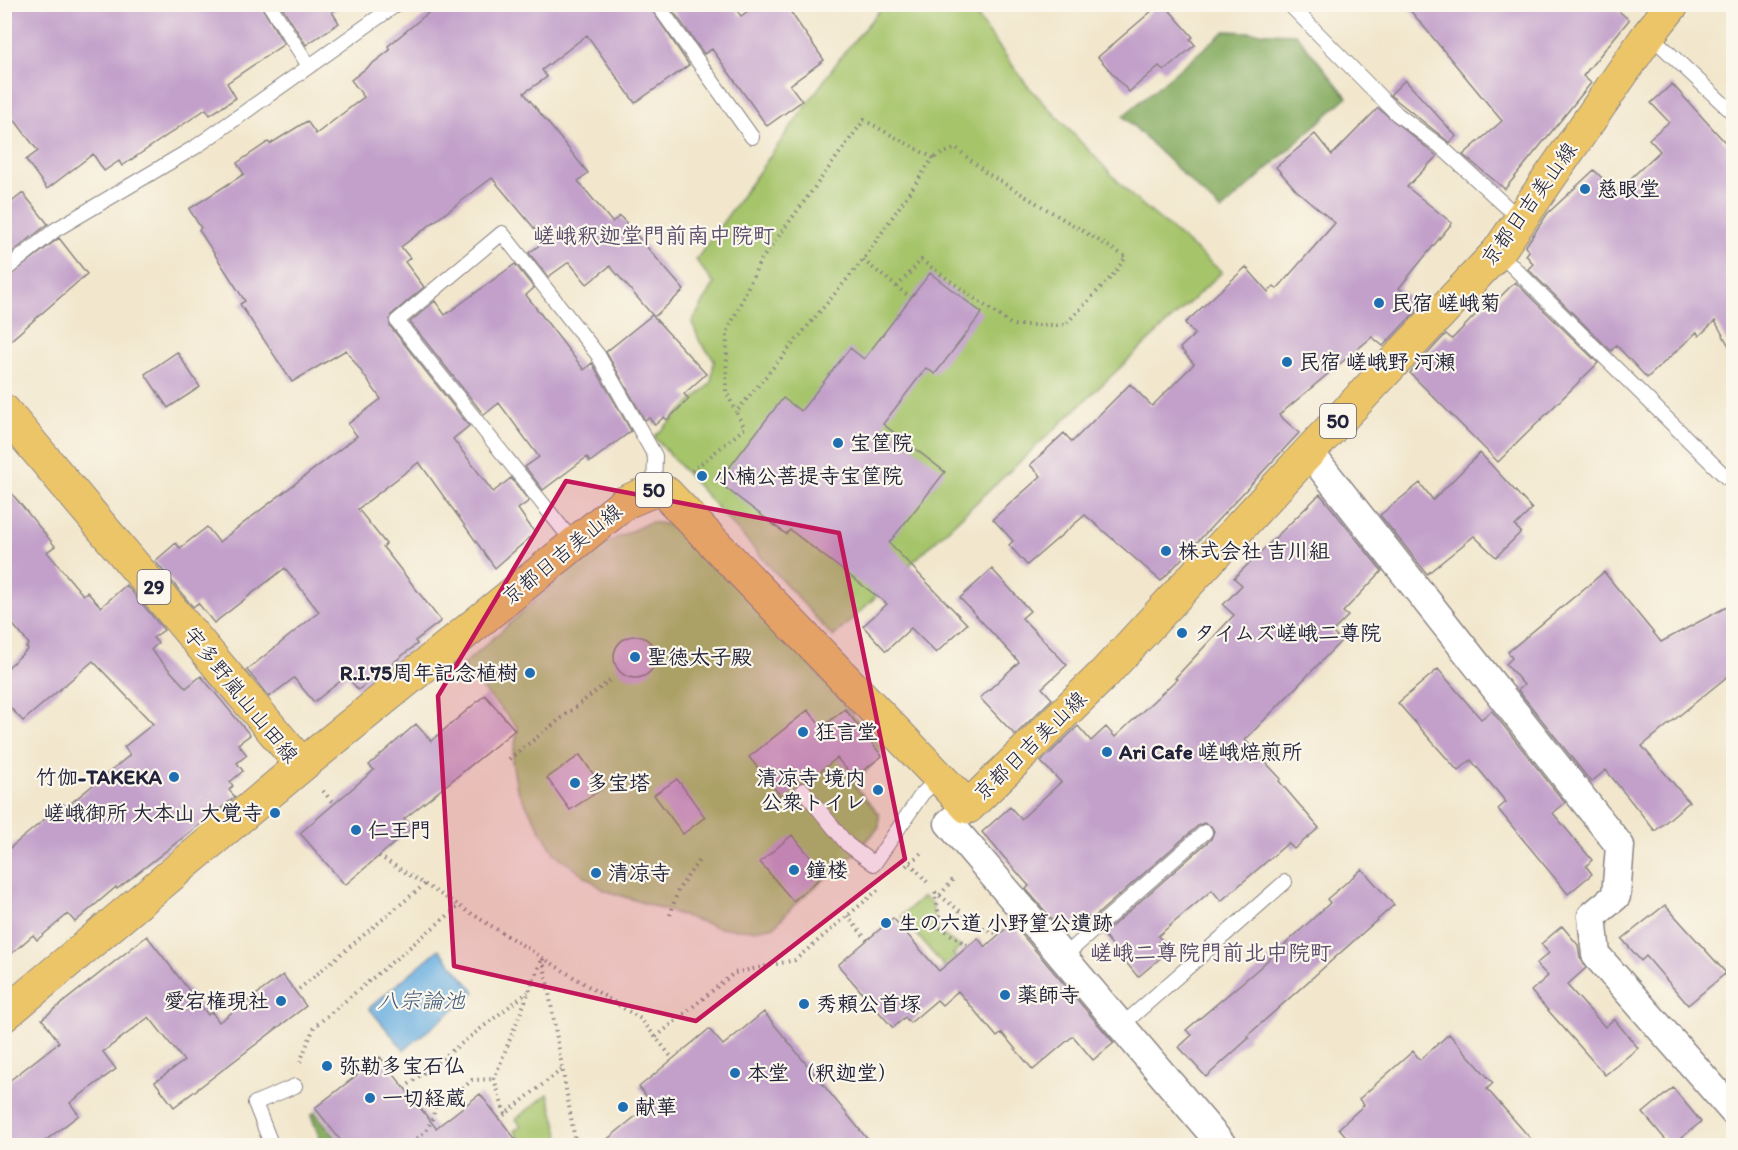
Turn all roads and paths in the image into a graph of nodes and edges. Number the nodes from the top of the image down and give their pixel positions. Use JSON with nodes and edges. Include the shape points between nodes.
{"nodes":[{"id":1,"x":269,"y":4,"type":"edge"},
{"id":2,"x":397,"y":4,"type":"edge"},
{"id":3,"x":657,"y":4,"type":"edge"},
{"id":4,"x":1673,"y":4,"type":"edge"},
{"id":5,"x":1296,"y":7,"type":"edge"},
{"id":6,"x":1649,"y":34,"type":"junction"},
{"id":7,"x":309,"y":66,"type":"junction"},
{"id":8,"x":1734,"y":114,"type":"edge"},
{"id":9,"x":752,"y":137,"type":"dead end"},
{"id":10,"x":933,"y":158,"type":"junction"},
{"id":11,"x":1521,"y":220,"type":"junction"},
{"id":12,"x":1498,"y":252,"type":"junction"},
{"id":13,"x":863,"y":260,"type":"junction"},
{"id":14,"x":4,"y":271,"type":"edge"},
{"id":15,"x":897,"y":287,"type":"junction"},
{"id":16,"x":911,"y":298,"type":"dead end"},
{"id":17,"x":736,"y":412,"type":"junction"},
{"id":18,"x":6,"y":416,"type":"edge"},
{"id":19,"x":1309,"y":452,"type":"junction"},
{"id":20,"x":1734,"y":480,"type":"edge"},
{"id":21,"x":660,"y":491,"type":"junction"},
{"id":22,"x":574,"y":543,"type":"junction"},
{"id":23,"x":613,"y":678,"type":"dead end"},
{"id":24,"x":508,"y":759,"type":"dead end"},
{"id":25,"x":310,"y":775,"type":"junction"},
{"id":26,"x":940,"y":777,"type":"junction"},
{"id":27,"x":802,"y":790,"type":"dead end"},
{"id":28,"x":334,"y":804,"type":"dead end"},
{"id":29,"x":968,"y":807,"type":"junction"},
{"id":30,"x":1205,"y":832,"type":"dead end"},
{"id":31,"x":921,"y":852,"type":"dead end"},
{"id":32,"x":379,"y":856,"type":"dead end"},
{"id":33,"x":699,"y":860,"type":"dead end"},
{"id":34,"x":910,"y":862,"type":"junction"},
{"id":35,"x":901,"y":870,"type":"dead end"},
{"id":36,"x":960,"y":873,"type":"dead end"},
{"id":37,"x":1285,"y":882,"type":"dead end"},
{"id":38,"x":928,"y":883,"type":"dead end"},
{"id":39,"x":425,"y":884,"type":"junction"},
{"id":40,"x":883,"y":886,"type":"dead end"},
{"id":41,"x":940,"y":895,"type":"junction"},
{"id":42,"x":459,"y":906,"type":"junction"},
{"id":43,"x":670,"y":915,"type":"dead end"},
{"id":44,"x":847,"y":916,"type":"junction"},
{"id":45,"x":999,"y":934,"type":"dead end"},
{"id":46,"x":867,"y":940,"type":"dead end"},
{"id":47,"x":968,"y":946,"type":"dead end"},
{"id":48,"x":1063,"y":957,"type":"junction"},
{"id":49,"x":543,"y":958,"type":"junction"},
{"id":50,"x":299,"y":989,"type":"dead end"},
{"id":51,"x":529,"y":992,"type":"junction"},
{"id":52,"x":4,"y":1015,"type":"edge"},
{"id":53,"x":1121,"y":1026,"type":"junction"},
{"id":54,"x":656,"y":1037,"type":"junction"},
{"id":55,"x":673,"y":1059,"type":"dead end"},
{"id":56,"x":561,"y":1070,"type":"junction"},
{"id":57,"x":494,"y":1079,"type":"junction"},
{"id":58,"x":295,"y":1086,"type":"joint"},
{"id":59,"x":404,"y":1088,"type":"dead end"},
{"id":60,"x":1734,"y":1112,"type":"edge"},
{"id":61,"x":505,"y":1114,"type":"junction"},
{"id":62,"x":499,"y":1119,"type":"dead end"},
{"id":63,"x":272,"y":1146,"type":"edge"},
{"id":64,"x":408,"y":1146,"type":"edge"},
{"id":65,"x":576,"y":1146,"type":"edge"},
{"id":66,"x":1222,"y":1146,"type":"edge"}],
"edges":[{"from":1,"to":7,"type":"lane"},
{"from":2,"to":7,"type":"lane"},
{"from":3,"to":9,"type":"lane"},
{"from":4,"to":6,"type":"main road","name":"京都日吉美山線","number":"50"},
{"from":5,"to":11,"type":"lane","via":[[1398,114],[1440,146]]},
{"from":6,"to":8,"type":"lane"},
{"from":6,"to":11,"type":"main road","name":"京都日吉美山線","number":"50"},
{"from":7,"to":14,"type":"lane","via":[[197,146],[55,230]]},
{"from":10,"to":13,"type":"path"},
{"from":10,"to":15,"type":"path","via":[[956,148],[986,172],[1126,257],[1065,325],[1012,325],[921,260]]},
{"from":10,"to":17,"type":"path","via":[[864,120],[759,262],[727,333],[726,391]]},
{"from":11,"to":12,"type":"main road","name":"京都日吉美山線","number":"50"},
{"from":12,"to":19,"type":"main road","name":"京都日吉美山線","number":"50"},
{"from":12,"to":20,"type":"lane","via":[[1726,477]]},
{"from":13,"to":15,"type":"path"},
{"from":13,"to":17,"type":"path"},
{"from":15,"to":16,"type":"path"},
{"from":17,"to":21,"type":"path","via":[[745,428]]},
{"from":18,"to":25,"type":"main road","name":"宇多野嵐山山田線","number":"29"},
{"from":19,"to":29,"type":"main road","name":"京都日吉美山線","number":"50","via":[[1104,674]]},
{"from":19,"to":60,"type":"street","via":[[1620,846],[1616,896],[1592,916],[1596,955]]},
{"from":21,"to":22,"type":"main road","name":"京都日吉美山線","number":"50","via":[[626,502]]},
{"from":21,"to":22,"type":"lane","via":[[655,456],[598,355],[502,233],[397,321]]},
{"from":21,"to":26,"type":"main road","name":"京都日吉美山線","number":"50"},
{"from":22,"to":25,"type":"main road","name":"京都日吉美山線","number":"50"},
{"from":23,"to":24,"type":"path"},
{"from":25,"to":28,"type":"path"},
{"from":25,"to":52,"type":"main road","name":"宇多野嵐山山田線"},
{"from":26,"to":27,"type":"lane","via":[[922,795],[874,864],[847,844]]},
{"from":26,"to":29,"type":"main road","name":"京都日吉美山線","number":"50"},
{"from":29,"to":48,"type":"street","via":[[949,823]]},
{"from":30,"to":48,"type":"lane"},
{"from":31,"to":34,"type":"path"},
{"from":32,"to":39,"type":"path"},
{"from":33,"to":43,"type":"path","via":[[678,890]]},
{"from":34,"to":35,"type":"path"},
{"from":34,"to":38,"type":"path"},
{"from":36,"to":41,"type":"path"},
{"from":37,"to":53,"type":"lane"},
{"from":39,"to":42,"type":"path"},
{"from":39,"to":50,"type":"path"},
{"from":40,"to":44,"type":"path"},
{"from":41,"to":45,"type":"path","via":[[985,930]]},
{"from":41,"to":47,"type":"path","via":[[935,892],[941,928]]},
{"from":42,"to":49,"type":"path"},
{"from":42,"to":58,"type":"path","via":[[314,1028],[301,1057]]},
{"from":44,"to":46,"type":"path"},
{"from":44,"to":54,"type":"path","via":[[795,960],[734,973]]},
{"from":48,"to":53,"type":"street"},
{"from":49,"to":51,"type":"path"},
{"from":49,"to":54,"type":"path","via":[[641,1019]]},
{"from":49,"to":56,"type":"path"},
{"from":51,"to":57,"type":"path"},
{"from":51,"to":59,"type":"path"},
{"from":53,"to":66,"type":"street"},
{"from":54,"to":55,"type":"path"},
{"from":56,"to":61,"type":"path"},
{"from":56,"to":65,"type":"path"},
{"from":57,"to":61,"type":"path"},
{"from":57,"to":64,"type":"path","via":[[472,1080],[456,1094],[437,1102],[426,1131]]},
{"from":58,"to":63,"type":"lane","via":[[255,1103]]},
{"from":61,"to":62,"type":"path"}]}
